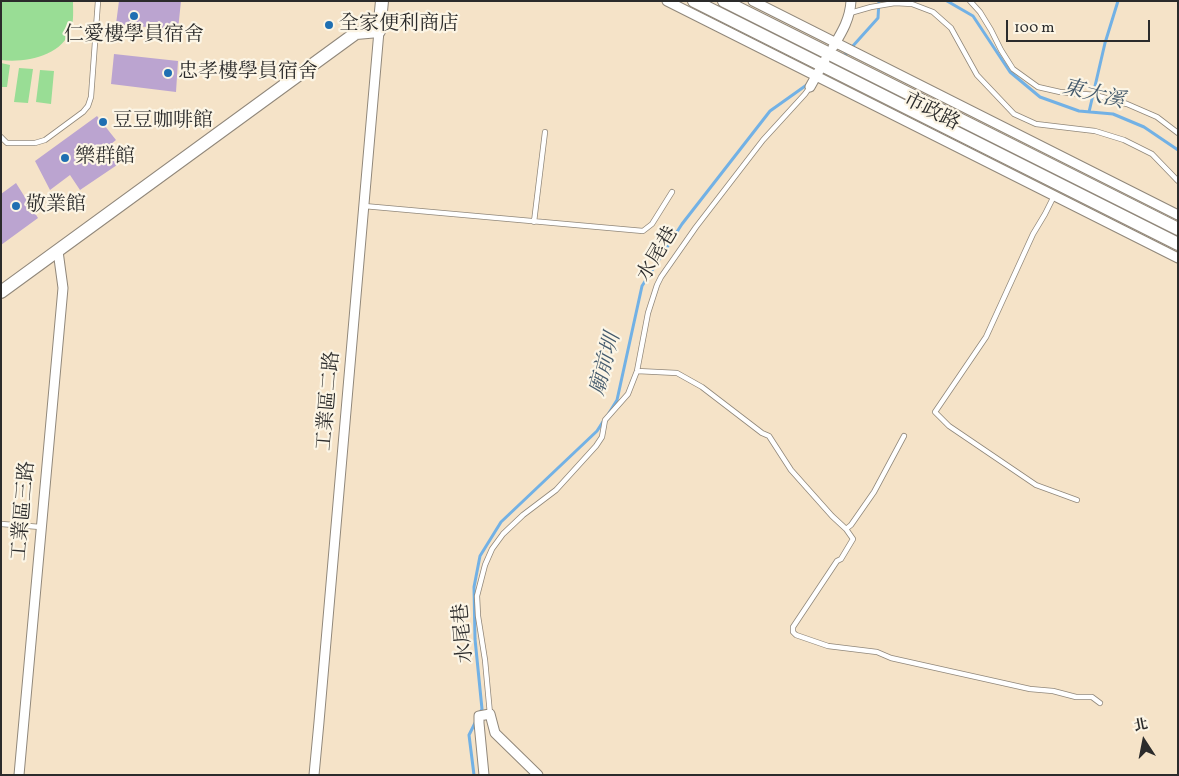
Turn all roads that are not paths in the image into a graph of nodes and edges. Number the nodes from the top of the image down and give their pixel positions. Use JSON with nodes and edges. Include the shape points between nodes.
{"nodes":[{"id":1,"x":98,"y":1,"type":"edge"},
{"id":2,"x":382,"y":1,"type":"edge"},
{"id":3,"x":667,"y":1,"type":"edge"},
{"id":4,"x":694,"y":1,"type":"edge"},
{"id":5,"x":724,"y":1,"type":"edge"},
{"id":6,"x":753,"y":1,"type":"edge"},
{"id":7,"x":970,"y":1,"type":"edge"},
{"id":8,"x":850,"y":7,"type":"edge"},
{"id":9,"x":379,"y":31,"type":"junction"},
{"id":10,"x":829,"y":54,"type":"junction"},
{"id":11,"x":816,"y":77,"type":"junction"},
{"id":12,"x":810,"y":87,"type":"joint"},
{"id":13,"x":545,"y":132,"type":"dead end"},
{"id":14,"x":1178,"y":133,"type":"edge"},
{"id":15,"x":1,"y":137,"type":"edge"},
{"id":16,"x":1178,"y":181,"type":"edge"},
{"id":17,"x":672,"y":192,"type":"dead end"},
{"id":18,"x":1054,"y":196,"type":"junction"},
{"id":19,"x":364,"y":206,"type":"junction"},
{"id":20,"x":1178,"y":215,"type":"edge"},
{"id":21,"x":534,"y":222,"type":"junction"},
{"id":22,"x":1178,"y":229,"type":"edge"},
{"id":23,"x":1178,"y":244,"type":"edge"},
{"id":24,"x":58,"y":251,"type":"junction"},
{"id":25,"x":1178,"y":258,"type":"edge"},
{"id":26,"x":1,"y":292,"type":"edge"},
{"id":27,"x":637,"y":371,"type":"junction"},
{"id":28,"x":904,"y":436,"type":"dead end"},
{"id":29,"x":1077,"y":500,"type":"dead end"},
{"id":30,"x":1,"y":524,"type":"edge"},
{"id":31,"x":41,"y":527,"type":"junction"},
{"id":32,"x":846,"y":530,"type":"junction"},
{"id":33,"x":1100,"y":703,"type":"dead end"},
{"id":34,"x":490,"y":714,"type":"junction"},
{"id":35,"x":19,"y":775,"type":"edge"},
{"id":36,"x":314,"y":775,"type":"edge"},
{"id":37,"x":484,"y":775,"type":"edge"},
{"id":38,"x":538,"y":775,"type":"edge"}],
"edges":[{"from":1,"to":15,"type":"lane","via":[[88,106],[44,140],[7,143]]},
{"from":2,"to":9,"type":"street"},
{"from":3,"to":11,"type":"street","name":"市政路"},
{"from":4,"to":10,"type":"street","name":"市政路"},
{"from":5,"to":10,"type":"street","name":"市政路"},
{"from":6,"to":10,"type":"street","name":"市政路"},
{"from":7,"to":14,"type":"lane","via":[[984,18],[1013,69],[1038,87],[1127,104],[1157,117]]},
{"from":8,"to":10,"type":"street","name":"水尾巷","via":[[846,24]]},
{"from":8,"to":16,"type":"lane","name":"水尾巷","via":[[912,4],[933,12],[951,28],[977,75],[1014,114],[1036,124],[1095,131],[1124,140],[1152,154]]},
{"from":9,"to":19,"type":"street","name":"工業區二路"},
{"from":9,"to":24,"type":"street","via":[[356,33]]},
{"from":10,"to":11,"type":"street","name":"水尾巷"},
{"from":10,"to":20,"type":"street","name":"市政路"},
{"from":10,"to":22,"type":"street","name":"市政路"},
{"from":10,"to":23,"type":"street","name":"市政路"},
{"from":11,"to":12,"type":"street","name":"水尾巷"},
{"from":11,"to":18,"type":"street","name":"市政路"},
{"from":12,"to":27,"type":"lane","name":"水尾巷","via":[[763,140],[661,277],[648,313]]},
{"from":13,"to":21,"type":"lane"},
{"from":17,"to":21,"type":"lane","via":[[652,224],[642,231]]},
{"from":18,"to":25,"type":"street","name":"市政路"},
{"from":18,"to":29,"type":"lane","via":[[986,337],[935,412],[949,426],[1036,485]]},
{"from":19,"to":21,"type":"lane"},
{"from":19,"to":36,"type":"street","name":"工業區二路"},
{"from":24,"to":26,"type":"street"},
{"from":24,"to":31,"type":"street","name":"工業區三路","via":[[63,288]]},
{"from":27,"to":32,"type":"lane","via":[[677,373],[702,387],[769,436],[791,470]]},
{"from":27,"to":34,"type":"lane","name":"水尾巷","via":[[628,394],[605,420],[604,433],[596,446],[556,490],[523,514],[503,534],[485,565],[477,596]]},
{"from":28,"to":32,"type":"lane","via":[[868,500]]},
{"from":30,"to":31,"type":"lane"},
{"from":31,"to":35,"type":"street","name":"工業區三路"},
{"from":32,"to":33,"type":"lane","via":[[853,539],[801,613],[793,627],[796,635],[828,646],[877,652],[1030,689],[1092,698]]},
{"from":34,"to":37,"type":"street","via":[[479,716]]},
{"from":34,"to":38,"type":"street","via":[[495,733]]}]}
